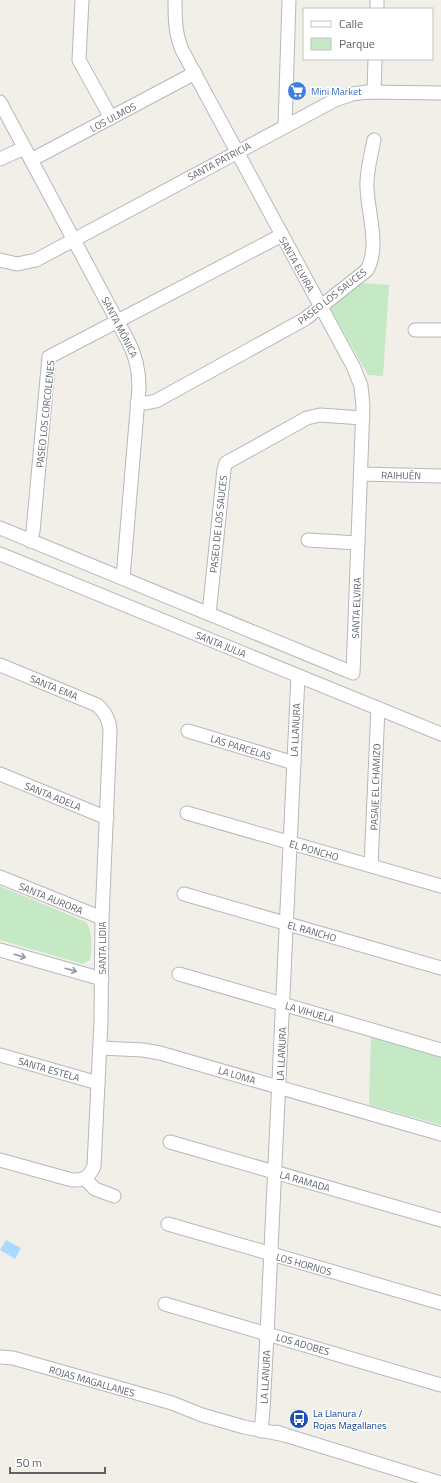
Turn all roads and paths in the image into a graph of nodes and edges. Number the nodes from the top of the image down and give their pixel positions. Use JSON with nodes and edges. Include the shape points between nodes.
{"nodes":[{"id":1,"x":82,"y":0,"type":"edge"},
{"id":2,"x":175,"y":0,"type":"edge"},
{"id":3,"x":289,"y":0,"type":"edge"},
{"id":4,"x":375,"y":60,"type":"edge"},
{"id":5,"x":195,"y":73,"type":"junction"},
{"id":6,"x":374,"y":92,"type":"junction"},
{"id":7,"x":441,"y":93,"type":"edge"},
{"id":8,"x":0,"y":102,"type":"edge"},
{"id":9,"x":111,"y":118,"type":"junction"},
{"id":10,"x":285,"y":126,"type":"junction"},
{"id":11,"x":374,"y":140,"type":"dead end"},
{"id":12,"x":24,"y":148,"type":"junction"},
{"id":13,"x":236,"y":152,"type":"junction"},
{"id":14,"x":0,"y":159,"type":"edge"},
{"id":15,"x":31,"y":160,"type":"junction"},
{"id":16,"x":282,"y":235,"type":"junction"},
{"id":17,"x":74,"y":241,"type":"junction"},
{"id":18,"x":3,"y":261,"type":"edge"},
{"id":19,"x":320,"y":307,"type":"junction"},
{"id":20,"x":118,"y":321,"type":"junction"},
{"id":21,"x":415,"y":330,"type":"dead end"},
{"id":22,"x":441,"y":330,"type":"edge"},
{"id":23,"x":137,"y":403,"type":"junction"},
{"id":24,"x":363,"y":418,"type":"junction"},
{"id":25,"x":361,"y":474,"type":"junction"},
{"id":26,"x":441,"y":476,"type":"edge"},
{"id":27,"x":0,"y":528,"type":"edge"},
{"id":28,"x":308,"y":540,"type":"dead end"},
{"id":29,"x":30,"y":541,"type":"junction"},
{"id":30,"x":358,"y":543,"type":"junction"},
{"id":31,"x":0,"y":554,"type":"edge"},
{"id":32,"x":123,"y":578,"type":"junction"},
{"id":33,"x":209,"y":614,"type":"junction"},
{"id":34,"x":0,"y":665,"type":"edge"},
{"id":35,"x":298,"y":676,"type":"junction"},
{"id":36,"x":378,"y":708,"type":"junction"},
{"id":37,"x":105,"y":715,"type":"joint"},
{"id":38,"x":188,"y":731,"type":"dead end"},
{"id":39,"x":441,"y":734,"type":"edge"},
{"id":40,"x":294,"y":763,"type":"junction"},
{"id":41,"x":0,"y":774,"type":"edge"},
{"id":42,"x":187,"y":813,"type":"dead end"},
{"id":43,"x":107,"y":818,"type":"junction"},
{"id":44,"x":290,"y":843,"type":"junction"},
{"id":45,"x":371,"y":866,"type":"junction"},
{"id":46,"x":0,"y":877,"type":"edge"},
{"id":47,"x":441,"y":886,"type":"edge"},
{"id":48,"x":184,"y":894,"type":"dead end"},
{"id":49,"x":102,"y":918,"type":"junction"},
{"id":50,"x":286,"y":924,"type":"junction"},
{"id":51,"x":0,"y":950,"type":"edge"},
{"id":52,"x":441,"y":968,"type":"edge"},
{"id":53,"x":179,"y":974,"type":"dead end"},
{"id":54,"x":102,"y":979,"type":"junction"},
{"id":55,"x":283,"y":1004,"type":"junction"},
{"id":56,"x":100,"y":1048,"type":"junction"},
{"id":57,"x":441,"y":1050,"type":"edge"},
{"id":58,"x":0,"y":1055,"type":"edge"},
{"id":59,"x":98,"y":1083,"type":"junction"},
{"id":60,"x":279,"y":1088,"type":"junction"},
{"id":61,"x":441,"y":1134,"type":"edge"},
{"id":62,"x":170,"y":1142,"type":"dead end"},
{"id":63,"x":0,"y":1160,"type":"edge"},
{"id":64,"x":275,"y":1172,"type":"junction"},
{"id":65,"x":85,"y":1179,"type":"junction"},
{"id":66,"x":114,"y":1196,"type":"dead end"},
{"id":67,"x":441,"y":1220,"type":"edge"},
{"id":68,"x":168,"y":1224,"type":"dead end"},
{"id":69,"x":271,"y":1254,"type":"junction"},
{"id":70,"x":441,"y":1303,"type":"edge"},
{"id":71,"x":165,"y":1304,"type":"dead end"},
{"id":72,"x":267,"y":1334,"type":"junction"},
{"id":73,"x":0,"y":1352,"type":"edge"},
{"id":74,"x":7,"y":1358,"type":"edge"},
{"id":75,"x":441,"y":1385,"type":"edge"},
{"id":76,"x":261,"y":1428,"type":"junction"},
{"id":77,"x":441,"y":1483,"type":"edge"}],
"edges":[{"from":1,"to":9,"type":"street","via":[[79,60]]},
{"from":2,"to":5,"type":"street","name":"SANTA ELVIRA","via":[[178,42]]},
{"from":3,"to":10,"type":"street"},
{"from":4,"to":6,"type":"street"},
{"from":5,"to":9,"type":"street","name":"LOS ULMOS"},
{"from":5,"to":13,"type":"street","name":"SANTA ELVIRA"},
{"from":6,"to":7,"type":"street","name":"SANTA PATRICIA"},
{"from":6,"to":10,"type":"street","name":"SANTA PATRICIA","via":[[343,96]]},
{"from":8,"to":12,"type":"street","name":"SANTA MÓNICA"},
{"from":9,"to":15,"type":"street","name":"LOS ULMOS"},
{"from":10,"to":13,"type":"street","name":"SANTA PATRICIA"},
{"from":11,"to":19,"type":"street","name":"PASEO LOS SAUCES","via":[[367,184],[372,262],[367,270]]},
{"from":12,"to":14,"type":"street"},
{"from":12,"to":15,"type":"street","name":"SANTA MÓNICA"},
{"from":13,"to":16,"type":"street","name":"SANTA ELVIRA"},
{"from":13,"to":17,"type":"street","name":"SANTA PATRICIA"},
{"from":15,"to":17,"type":"street","name":"SANTA MÓNICA"},
{"from":16,"to":19,"type":"street","name":"SANTA ELVIRA"},
{"from":16,"to":20,"type":"street","name":"PASEO LOS CORCOLENES"},
{"from":17,"to":18,"type":"street","name":"SANTA PATRICIA","via":[[30,263]]},
{"from":17,"to":20,"type":"street","name":"SANTA MÓNICA"},
{"from":19,"to":23,"type":"street","name":"PASEO LOS SAUCES","via":[[305,319],[156,401]]},
{"from":19,"to":24,"type":"street","name":"SANTA ELVIRA","via":[[358,376]]},
{"from":20,"to":23,"type":"street","name":"SANTA MÓNICA","via":[[138,365]]},
{"from":20,"to":29,"type":"street","name":"PASEO LOS CORCOLENES","via":[[49,357]]},
{"from":21,"to":22,"type":"street"},
{"from":23,"to":32,"type":"street","name":"SANTA MÓNICA"},
{"from":24,"to":25,"type":"street","name":"SANTA ELVIRA"},
{"from":24,"to":33,"type":"street","name":"PASEO DE LOS SAUCES","via":[[312,416],[226,463]]},
{"from":25,"to":26,"type":"street","name":"RAIHUÉN"},
{"from":25,"to":30,"type":"street","name":"SANTA ELVIRA"},
{"from":27,"to":29,"type":"street"},
{"from":28,"to":30,"type":"street"},
{"from":29,"to":32,"type":"street"},
{"from":30,"to":33,"type":"street","name":"SANTA ELVIRA","via":[[353,673]]},
{"from":31,"to":35,"type":"street","name":"SANTA JULIA"},
{"from":32,"to":33,"type":"street"},
{"from":34,"to":37,"type":"street","name":"SANTA EMA","via":[[97,705]]},
{"from":35,"to":36,"type":"street","name":"SANTA JULIA"},
{"from":35,"to":40,"type":"street","name":"LA LLANURA"},
{"from":36,"to":39,"type":"street","name":"SANTA JULIA"},
{"from":36,"to":45,"type":"street","name":"PASAJE EL CHAMIZO"},
{"from":37,"to":43,"type":"street","name":"SANTA LIDIA","via":[[110,732]]},
{"from":38,"to":40,"type":"street","name":"LAS PARCELAS"},
{"from":40,"to":44,"type":"street","name":"LA LLANURA"},
{"from":41,"to":43,"type":"street","name":"SANTA ADELA"},
{"from":42,"to":44,"type":"street","name":"EL PONCHO"},
{"from":43,"to":49,"type":"street","name":"SANTA LIDIA"},
{"from":44,"to":45,"type":"street","name":"EL PONCHO"},
{"from":44,"to":50,"type":"street","name":"LA LLANURA"},
{"from":45,"to":47,"type":"street","name":"EL PONCHO"},
{"from":46,"to":49,"type":"street","name":"SANTA AURORA"},
{"from":48,"to":50,"type":"street","name":"EL RANCHO"},
{"from":49,"to":54,"type":"street","name":"SANTA LIDIA"},
{"from":50,"to":52,"type":"street","name":"EL RANCHO"},
{"from":50,"to":55,"type":"street","name":"LA LLANURA"},
{"from":51,"to":54,"type":"street","one_way":true},
{"from":53,"to":55,"type":"street","name":"LA VIHUELA"},
{"from":54,"to":56,"type":"street","name":"SANTA LIDIA"},
{"from":55,"to":57,"type":"street","name":"LA VIHUELA"},
{"from":55,"to":60,"type":"street","name":"LA LLANURA"},
{"from":56,"to":59,"type":"street","name":"SANTA LIDIA"},
{"from":56,"to":60,"type":"street","name":"LA LOMA","via":[[160,1053]]},
{"from":58,"to":59,"type":"street","name":"SANTA ESTELA"},
{"from":59,"to":65,"type":"street","name":"SANTA LIDIA","via":[[95,1160],[92,1172]]},
{"from":60,"to":61,"type":"street","name":"LA LOMA"},
{"from":60,"to":64,"type":"street","name":"LA LLANURA"},
{"from":62,"to":64,"type":"street","name":"LA RAMADA"},
{"from":63,"to":65,"type":"street","via":[[72,1180]]},
{"from":64,"to":67,"type":"street","name":"LA RAMADA"},
{"from":64,"to":69,"type":"street","name":"LA LLANURA"},
{"from":65,"to":66,"type":"street","via":[[95,1189]]},
{"from":68,"to":69,"type":"street","name":"LOS HORNOS"},
{"from":69,"to":70,"type":"street","name":"LOS HORNOS"},
{"from":69,"to":72,"type":"street","name":"LA LLANURA"},
{"from":71,"to":72,"type":"street","name":"LOS ADOBES"},
{"from":72,"to":75,"type":"street","name":"LOS ADOBES"},
{"from":72,"to":76,"type":"street","name":"LA LLANURA"},
{"from":73,"to":74,"type":"street","name":"ROJAS MAGALLANES"},
{"from":74,"to":76,"type":"street","name":"ROJAS MAGALLANES","via":[[172,1403],[190,1404]]},
{"from":76,"to":77,"type":"street","name":"ROJAS MAGALLANES"}]}
